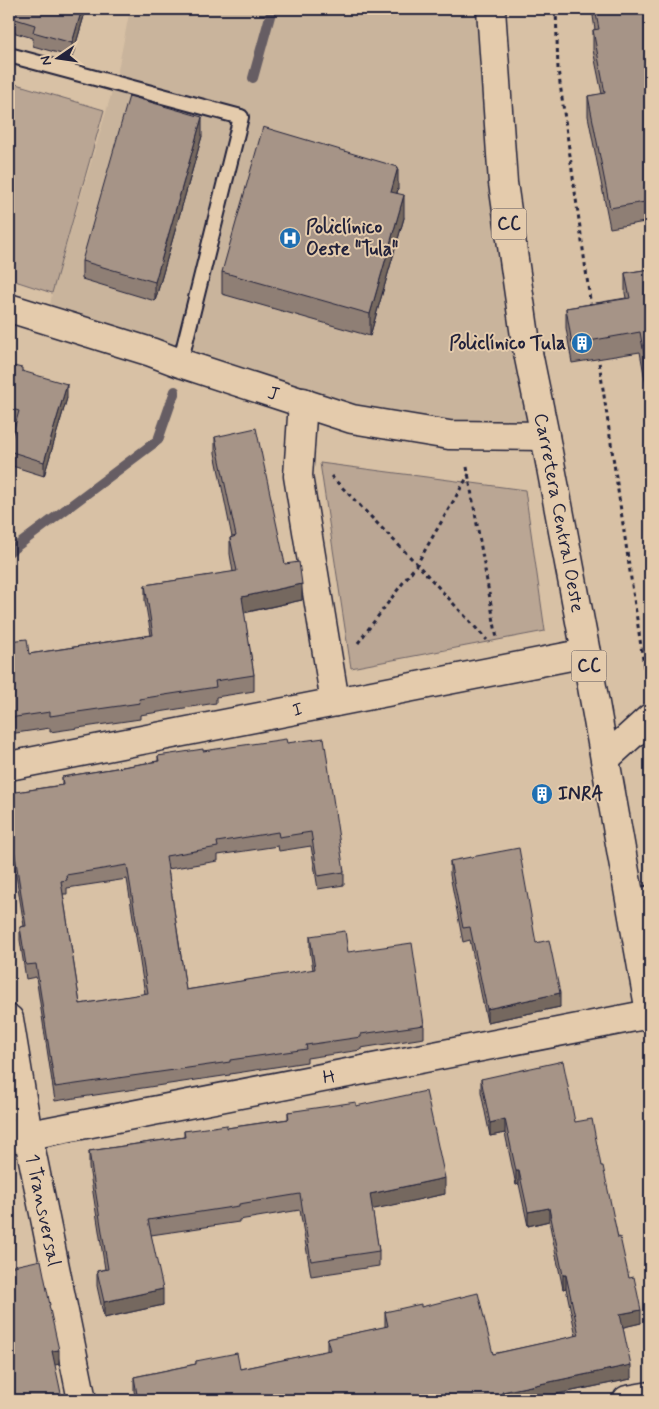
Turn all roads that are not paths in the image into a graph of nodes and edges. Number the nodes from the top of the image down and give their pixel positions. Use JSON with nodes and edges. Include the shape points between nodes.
{"nodes":[{"id":1,"x":491,"y":9,"type":"edge"},
{"id":2,"x":9,"y":55,"type":"edge"},
{"id":3,"x":9,"y":308,"type":"edge"},
{"id":4,"x":180,"y":363,"type":"junction"},
{"id":5,"x":303,"y":402,"type":"junction"},
{"id":6,"x":545,"y":436,"type":"junction"},
{"id":7,"x":586,"y":653,"type":"junction"},
{"id":8,"x":333,"y":691,"type":"junction"},
{"id":9,"x":650,"y":718,"type":"edge"},
{"id":10,"x":606,"y":758,"type":"junction"},
{"id":11,"x":9,"y":766,"type":"edge"},
{"id":12,"x":640,"y":895,"type":"edge"},
{"id":13,"x":650,"y":1013,"type":"edge"},
{"id":14,"x":9,"y":1019,"type":"edge"},
{"id":15,"x":19,"y":1137,"type":"edge"},
{"id":16,"x":650,"y":1396,"type":"edge"},
{"id":17,"x":82,"y":1400,"type":"edge"},
{"id":18,"x":627,"y":1400,"type":"edge"}],
"edges":[{"from":1,"to":6,"type":"street","name":"Carretera Central Oeste","number":"CC","via":[[503,182],[526,343]]},
{"from":2,"to":4,"type":"lane","via":[[241,117]]},
{"from":3,"to":4,"type":"street","name":"J"},
{"from":4,"to":5,"type":"street","name":"J"},
{"from":5,"to":6,"type":"street","name":"J","via":[[352,419],[450,435]]},
{"from":5,"to":8,"type":"street","via":[[298,476]]},
{"from":6,"to":7,"type":"street","name":"Carretera Central Oeste","number":"CC"},
{"from":7,"to":8,"type":"street","name":"I","via":[[501,662]]},
{"from":7,"to":10,"type":"street","name":"Carretera Central Oeste","number":"CC"},
{"from":8,"to":11,"type":"street","name":"I"},
{"from":9,"to":10,"type":"street"},
{"from":10,"to":12,"type":"street","name":"Carretera Central Oeste","number":"CC"},
{"from":12,"to":13,"type":"street","name":"Carretera Central Oeste","number":"CC"},
{"from":13,"to":15,"type":"street","name":"H"},
{"from":14,"to":15,"type":"street","name":"1 Transversal"},
{"from":15,"to":17,"type":"street","name":"1 Transversal"},
{"from":16,"to":18,"type":"street"}]}
